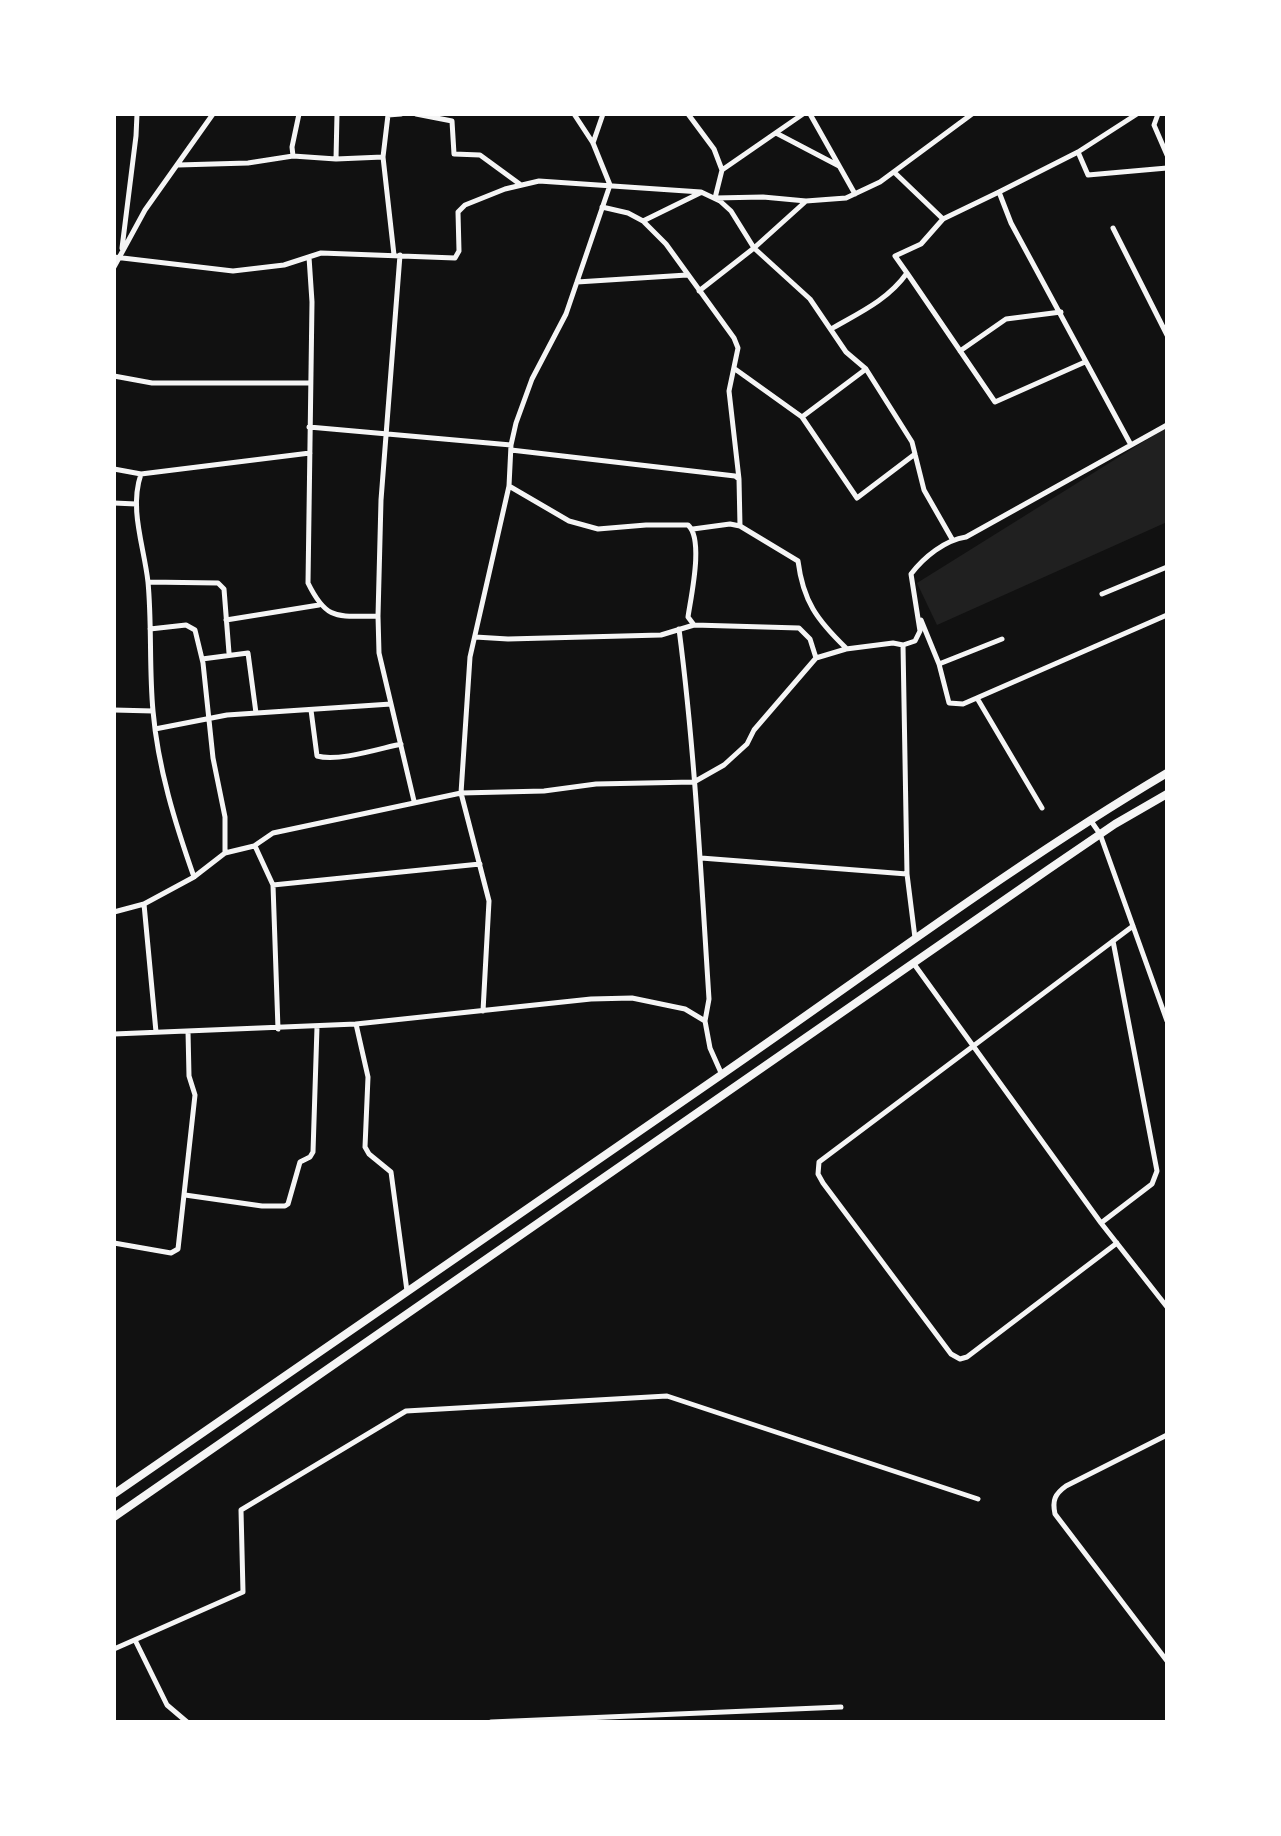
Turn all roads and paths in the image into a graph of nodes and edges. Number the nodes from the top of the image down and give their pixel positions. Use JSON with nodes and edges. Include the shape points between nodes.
{"nodes":[{"id":1,"x":137,"y":114,"type":"edge"},
{"id":2,"x":213,"y":114,"type":"edge"},
{"id":3,"x":299,"y":114,"type":"edge"},
{"id":4,"x":337,"y":114,"type":"edge"},
{"id":5,"x":401,"y":114,"type":"edge"},
{"id":6,"x":416,"y":114,"type":"edge"},
{"id":7,"x":574,"y":114,"type":"edge"},
{"id":8,"x":603,"y":114,"type":"edge"},
{"id":9,"x":688,"y":114,"type":"edge"},
{"id":10,"x":803,"y":114,"type":"edge"},
{"id":11,"x":810,"y":114,"type":"edge"},
{"id":12,"x":1137,"y":114,"type":"edge"},
{"id":13,"x":1156,"y":115,"type":"edge"},
{"id":14,"x":967,"y":116,"type":"edge"},
{"id":15,"x":776,"y":133,"type":"junction"},
{"id":16,"x":593,"y":143,"type":"junction"},
{"id":17,"x":1078,"y":152,"type":"junction"},
{"id":18,"x":1167,"y":155,"type":"edge"},
{"id":19,"x":293,"y":156,"type":"junction"},
{"id":20,"x":383,"y":157,"type":"junction"},
{"id":21,"x":336,"y":159,"type":"junction"},
{"id":22,"x":177,"y":165,"type":"junction"},
{"id":23,"x":839,"y":166,"type":"junction"},
{"id":24,"x":1167,"y":168,"type":"edge"},
{"id":25,"x":722,"y":170,"type":"junction"},
{"id":26,"x":894,"y":172,"type":"junction"},
{"id":27,"x":522,"y":185,"type":"junction"},
{"id":28,"x":610,"y":185,"type":"junction"},
{"id":29,"x":701,"y":192,"type":"junction"},
{"id":30,"x":999,"y":192,"type":"junction"},
{"id":31,"x":855,"y":194,"type":"junction"},
{"id":32,"x":715,"y":198,"type":"junction"},
{"id":33,"x":806,"y":201,"type":"junction"},
{"id":34,"x":602,"y":207,"type":"junction"},
{"id":35,"x":943,"y":219,"type":"junction"},
{"id":36,"x":643,"y":221,"type":"junction"},
{"id":37,"x":1113,"y":228,"type":"dead end"},
{"id":38,"x":754,"y":248,"type":"junction"},
{"id":39,"x":397,"y":255,"type":"junction"},
{"id":40,"x":117,"y":257,"type":"edge"},
{"id":41,"x":309,"y":257,"type":"junction"},
{"id":42,"x":114,"y":267,"type":"edge"},
{"id":43,"x":907,"y":273,"type":"junction"},
{"id":44,"x":687,"y":275,"type":"junction"},
{"id":45,"x":577,"y":282,"type":"junction"},
{"id":46,"x":699,"y":291,"type":"junction"},
{"id":47,"x":1061,"y":312,"type":"junction"},
{"id":48,"x":831,"y":329,"type":"junction"},
{"id":49,"x":1167,"y":335,"type":"edge"},
{"id":50,"x":960,"y":351,"type":"junction"},
{"id":51,"x":1085,"y":362,"type":"junction"},
{"id":52,"x":735,"y":369,"type":"junction"},
{"id":53,"x":866,"y":369,"type":"junction"},
{"id":54,"x":114,"y":376,"type":"edge"},
{"id":55,"x":310,"y":383,"type":"junction"},
{"id":56,"x":802,"y":417,"type":"junction"},
{"id":57,"x":1167,"y":425,"type":"edge"},
{"id":58,"x":309,"y":427,"type":"junction"},
{"id":59,"x":387,"y":433,"type":"junction"},
{"id":60,"x":1131,"y":445,"type":"junction"},
{"id":61,"x":511,"y":447,"type":"junction"},
{"id":62,"x":310,"y":453,"type":"junction"},
{"id":63,"x":915,"y":454,"type":"junction"},
{"id":64,"x":114,"y":469,"type":"edge"},
{"id":65,"x":141,"y":474,"type":"junction"},
{"id":66,"x":739,"y":479,"type":"junction"},
{"id":67,"x":509,"y":486,"type":"junction"},
{"id":68,"x":114,"y":503,"type":"edge"},
{"id":69,"x":136,"y":504,"type":"junction"},
{"id":70,"x":740,"y":526,"type":"junction"},
{"id":71,"x":693,"y":529,"type":"junction"},
{"id":72,"x":952,"y":539,"type":"junction"},
{"id":73,"x":1167,"y":567,"type":"edge"},
{"id":74,"x":148,"y":582,"type":"junction"},
{"id":75,"x":1102,"y":594,"type":"dead end"},
{"id":76,"x":319,"y":605,"type":"junction"},
{"id":77,"x":918,"y":612,"type":"junction"},
{"id":78,"x":1167,"y":615,"type":"edge"},
{"id":79,"x":378,"y":616,"type":"junction"},
{"id":80,"x":226,"y":620,"type":"junction"},
{"id":81,"x":694,"y":625,"type":"junction"},
{"id":82,"x":150,"y":629,"type":"junction"},
{"id":83,"x":679,"y":629,"type":"junction"},
{"id":84,"x":475,"y":637,"type":"junction"},
{"id":85,"x":1002,"y":639,"type":"dead end"},
{"id":86,"x":903,"y":645,"type":"junction"},
{"id":87,"x":846,"y":649,"type":"junction"},
{"id":88,"x":229,"y":653,"type":"junction"},
{"id":89,"x":816,"y":658,"type":"junction"},
{"id":90,"x":202,"y":659,"type":"junction"},
{"id":91,"x":939,"y":664,"type":"junction"},
{"id":92,"x":977,"y":698,"type":"junction"},
{"id":93,"x":391,"y":704,"type":"junction"},
{"id":94,"x":114,"y":710,"type":"edge"},
{"id":95,"x":311,"y":710,"type":"junction"},
{"id":96,"x":153,"y":711,"type":"junction"},
{"id":97,"x":256,"y":713,"type":"junction"},
{"id":98,"x":208,"y":719,"type":"junction"},
{"id":99,"x":155,"y":729,"type":"junction"},
{"id":100,"x":401,"y":744,"type":"junction"},
{"id":101,"x":1167,"y":773,"type":"edge"},
{"id":102,"x":694,"y":782,"type":"junction"},
{"id":103,"x":461,"y":793,"type":"junction"},
{"id":104,"x":1167,"y":794,"type":"edge"},
{"id":105,"x":414,"y":801,"type":"junction"},
{"id":106,"x":1042,"y":808,"type":"dead end"},
{"id":107,"x":1090,"y":819,"type":"junction"},
{"id":108,"x":1100,"y":834,"type":"junction"},
{"id":109,"x":254,"y":846,"type":"junction"},
{"id":110,"x":225,"y":853,"type":"junction"},
{"id":111,"x":701,"y":858,"type":"junction"},
{"id":112,"x":480,"y":864,"type":"junction"},
{"id":113,"x":907,"y":874,"type":"junction"},
{"id":114,"x":194,"y":877,"type":"junction"},
{"id":115,"x":273,"y":885,"type":"junction"},
{"id":116,"x":144,"y":904,"type":"junction"},
{"id":117,"x":114,"y":912,"type":"edge"},
{"id":118,"x":1133,"y":926,"type":"junction"},
{"id":119,"x":915,"y":938,"type":"junction"},
{"id":120,"x":1113,"y":941,"type":"junction"},
{"id":121,"x":914,"y":963,"type":"junction"},
{"id":122,"x":483,"y":1011,"type":"junction"},
{"id":123,"x":705,"y":1021,"type":"junction"},
{"id":124,"x":1167,"y":1021,"type":"edge"},
{"id":125,"x":356,"y":1024,"type":"junction"},
{"id":126,"x":317,"y":1027,"type":"junction"},
{"id":127,"x":278,"y":1029,"type":"junction"},
{"id":128,"x":188,"y":1031,"type":"junction"},
{"id":129,"x":156,"y":1032,"type":"junction"},
{"id":130,"x":114,"y":1034,"type":"edge"},
{"id":131,"x":973,"y":1045,"type":"junction"},
{"id":132,"x":722,"y":1075,"type":"junction"},
{"id":133,"x":185,"y":1195,"type":"junction"},
{"id":134,"x":1101,"y":1223,"type":"junction"},
{"id":135,"x":114,"y":1243,"type":"edge"},
{"id":136,"x":1117,"y":1243,"type":"junction"},
{"id":137,"x":407,"y":1291,"type":"junction"},
{"id":138,"x":1167,"y":1307,"type":"edge"},
{"id":139,"x":1167,"y":1435,"type":"edge"},
{"id":140,"x":114,"y":1494,"type":"edge"},
{"id":141,"x":978,"y":1499,"type":"dead end"},
{"id":142,"x":114,"y":1517,"type":"edge"},
{"id":143,"x":135,"y":1640,"type":"junction"},
{"id":144,"x":114,"y":1649,"type":"edge"},
{"id":145,"x":1165,"y":1653,"type":"edge"},
{"id":146,"x":1167,"y":1661,"type":"edge"},
{"id":147,"x":841,"y":1707,"type":"dead end"},
{"id":148,"x":187,"y":1722,"type":"edge"},
{"id":149,"x":491,"y":1722,"type":"edge"}],
"edges":[{"from":1,"to":40,"type":"street"},
{"from":2,"to":22,"type":"street"},
{"from":3,"to":19,"type":"street"},
{"from":4,"to":21,"type":"street"},
{"from":5,"to":20,"type":"street","via":[[388,115]]},
{"from":6,"to":27,"type":"street","via":[[452,121],[454,154],[480,155]]},
{"from":7,"to":16,"type":"street"},
{"from":8,"to":16,"type":"street"},
{"from":9,"to":25,"type":"street","via":[[714,149]]},
{"from":10,"to":15,"type":"street"},
{"from":11,"to":23,"type":"street"},
{"from":12,"to":17,"type":"street"},
{"from":13,"to":18,"type":"street","via":[[1154,125]]},
{"from":14,"to":26,"type":"street"},
{"from":15,"to":23,"type":"street"},
{"from":15,"to":25,"type":"street"},
{"from":16,"to":28,"type":"street"},
{"from":17,"to":24,"type":"street","via":[[1088,175]]},
{"from":17,"to":30,"type":"street"},
{"from":19,"to":21,"type":"street"},
{"from":19,"to":22,"type":"street"},
{"from":20,"to":21,"type":"street"},
{"from":20,"to":39,"type":"street"},
{"from":22,"to":40,"type":"street"},
{"from":23,"to":31,"type":"street"},
{"from":25,"to":32,"type":"street"},
{"from":26,"to":31,"type":"street"},
{"from":26,"to":35,"type":"street"},
{"from":27,"to":28,"type":"street"},
{"from":27,"to":39,"type":"street","via":[[458,212],[455,258]]},
{"from":28,"to":29,"type":"street"},
{"from":28,"to":34,"type":"street"},
{"from":29,"to":32,"type":"street"},
{"from":29,"to":36,"type":"street"},
{"from":30,"to":35,"type":"street"},
{"from":30,"to":47,"type":"street"},
{"from":31,"to":33,"type":"street"},
{"from":32,"to":33,"type":"street"},
{"from":32,"to":38,"type":"street","via":[[731,211]]},
{"from":33,"to":38,"type":"street"},
{"from":34,"to":36,"type":"street"},
{"from":34,"to":45,"type":"street"},
{"from":35,"to":43,"type":"street","via":[[921,244],[895,256]]},
{"from":36,"to":44,"type":"street"},
{"from":37,"to":49,"type":"street"},
{"from":38,"to":46,"type":"street"},
{"from":38,"to":48,"type":"street","via":[[810,299]]},
{"from":39,"to":41,"type":"street"},
{"from":39,"to":59,"type":"street"},
{"from":40,"to":41,"type":"street","via":[[233,271]]},
{"from":40,"to":42,"type":"street"},
{"from":41,"to":55,"type":"street"},
{"from":43,"to":48,"type":"street","via":[[883,300]]},
{"from":43,"to":50,"type":"street"},
{"from":44,"to":45,"type":"street"},
{"from":44,"to":46,"type":"street"},
{"from":45,"to":61,"type":"street","via":[[532,379]]},
{"from":46,"to":52,"type":"street","via":[[734,338]]},
{"from":47,"to":50,"type":"street","via":[[1006,319]]},
{"from":47,"to":51,"type":"street"},
{"from":48,"to":53,"type":"street"},
{"from":50,"to":51,"type":"street","via":[[995,402]]},
{"from":51,"to":60,"type":"street"},
{"from":52,"to":56,"type":"street"},
{"from":52,"to":66,"type":"street","via":[[729,391]]},
{"from":53,"to":56,"type":"street"},
{"from":53,"to":63,"type":"street"},
{"from":54,"to":55,"type":"street","via":[[152,383]]},
{"from":55,"to":58,"type":"street"},
{"from":56,"to":63,"type":"street","via":[[857,498]]},
{"from":57,"to":60,"type":"street"},
{"from":58,"to":59,"type":"street"},
{"from":58,"to":62,"type":"street"},
{"from":59,"to":61,"type":"street"},
{"from":59,"to":79,"type":"street"},
{"from":60,"to":72,"type":"street","via":[[966,537]]},
{"from":61,"to":66,"type":"street"},
{"from":61,"to":67,"type":"street"},
{"from":62,"to":65,"type":"street"},
{"from":62,"to":76,"type":"street","via":[[308,583]]},
{"from":63,"to":72,"type":"street","via":[[924,490]]},
{"from":64,"to":65,"type":"street"},
{"from":65,"to":69,"type":"street"},
{"from":66,"to":70,"type":"street"},
{"from":67,"to":71,"type":"street","via":[[569,521],[598,529]]},
{"from":67,"to":84,"type":"street"},
{"from":68,"to":69,"type":"street"},
{"from":69,"to":74,"type":"street"},
{"from":70,"to":71,"type":"street"},
{"from":70,"to":87,"type":"street","via":[[798,561],[806,599]]},
{"from":71,"to":81,"type":"street","via":[[695,569],[688,617]]},
{"from":72,"to":77,"type":"street","via":[[911,574]]},
{"from":73,"to":75,"type":"street"},
{"from":74,"to":80,"type":"street","via":[[218,583],[224,589]]},
{"from":74,"to":82,"type":"street"},
{"from":76,"to":79,"type":"street","via":[[337,616]]},
{"from":76,"to":80,"type":"street"},
{"from":77,"to":86,"type":"street","via":[[920,631],[915,641]]},
{"from":77,"to":91,"type":"street"},
{"from":78,"to":92,"type":"street"},
{"from":79,"to":93,"type":"street","via":[[379,653]]},
{"from":80,"to":88,"type":"street"},
{"from":81,"to":83,"type":"street"},
{"from":81,"to":89,"type":"street","via":[[799,628],[810,639]]},
{"from":82,"to":90,"type":"street","via":[[186,625],[195,630]]},
{"from":82,"to":96,"type":"street"},
{"from":83,"to":84,"type":"street","via":[[661,635]]},
{"from":83,"to":102,"type":"street"},
{"from":84,"to":103,"type":"street"},
{"from":85,"to":91,"type":"street"},
{"from":86,"to":87,"type":"street"},
{"from":86,"to":113,"type":"street"},
{"from":87,"to":89,"type":"street"},
{"from":88,"to":90,"type":"street"},
{"from":88,"to":97,"type":"street","via":[[248,653]]},
{"from":89,"to":102,"type":"street","via":[[747,744]]},
{"from":90,"to":98,"type":"street"},
{"from":91,"to":92,"type":"street","via":[[949,703]]},
{"from":92,"to":106,"type":"street"},
{"from":93,"to":95,"type":"street"},
{"from":93,"to":100,"type":"street"},
{"from":94,"to":96,"type":"street"},
{"from":95,"to":97,"type":"street"},
{"from":95,"to":100,"type":"street","via":[[317,756]]},
{"from":96,"to":99,"type":"street"},
{"from":97,"to":98,"type":"street"},
{"from":98,"to":99,"type":"street"},
{"from":98,"to":110,"type":"street","via":[[225,817]]},
{"from":99,"to":114,"type":"street","via":[[175,822]]},
{"from":100,"to":105,"type":"street"},
{"from":101,"to":107,"type":"highway"},
{"from":102,"to":103,"type":"street"},
{"from":102,"to":111,"type":"street"},
{"from":103,"to":105,"type":"street"},
{"from":103,"to":112,"type":"street"},
{"from":104,"to":108,"type":"highway"},
{"from":105,"to":109,"type":"street","via":[[273,833]]},
{"from":107,"to":108,"type":"street"},
{"from":107,"to":119,"type":"highway"},
{"from":108,"to":118,"type":"street"},
{"from":108,"to":121,"type":"highway"},
{"from":109,"to":110,"type":"street"},
{"from":109,"to":115,"type":"street"},
{"from":110,"to":114,"type":"street"},
{"from":111,"to":113,"type":"street"},
{"from":111,"to":123,"type":"street","via":[[709,999]]},
{"from":112,"to":115,"type":"street"},
{"from":112,"to":122,"type":"street","via":[[489,901]]},
{"from":113,"to":119,"type":"street"},
{"from":114,"to":116,"type":"street"},
{"from":115,"to":127,"type":"street"},
{"from":116,"to":117,"type":"street"},
{"from":116,"to":129,"type":"street"},
{"from":118,"to":120,"type":"street"},
{"from":118,"to":124,"type":"street"},
{"from":119,"to":132,"type":"highway"},
{"from":120,"to":131,"type":"street"},
{"from":120,"to":134,"type":"street","via":[[1157,1171],[1152,1184]]},
{"from":121,"to":131,"type":"street"},
{"from":121,"to":142,"type":"highway"},
{"from":122,"to":123,"type":"street","via":[[632,998],[685,1009]]},
{"from":122,"to":125,"type":"street"},
{"from":123,"to":132,"type":"street"},
{"from":125,"to":126,"type":"street"},
{"from":125,"to":137,"type":"street","via":[[368,1077],[365,1147],[391,1172]]},
{"from":126,"to":127,"type":"street"},
{"from":126,"to":133,"type":"street","via":[[313,1152],[300,1162],[288,1204],[262,1206]]},
{"from":127,"to":128,"type":"street"},
{"from":128,"to":129,"type":"street"},
{"from":128,"to":133,"type":"street","via":[[195,1095]]},
{"from":129,"to":130,"type":"street"},
{"from":131,"to":134,"type":"street"},
{"from":131,"to":136,"type":"street","via":[[819,1162],[823,1183],[951,1354],[960,1359]]},
{"from":132,"to":137,"type":"highway"},
{"from":133,"to":135,"type":"street","via":[[174,1253]]},
{"from":134,"to":136,"type":"street"},
{"from":136,"to":138,"type":"street"},
{"from":137,"to":140,"type":"highway"},
{"from":139,"to":145,"type":"street","via":[[1066,1486],[1053,1503],[1055,1514]]},
{"from":141,"to":143,"type":"street","via":[[667,1396],[406,1411],[241,1510],[243,1592]]},
{"from":143,"to":144,"type":"street"},
{"from":143,"to":148,"type":"street","via":[[167,1705]]},
{"from":145,"to":146,"type":"street"},
{"from":147,"to":149,"type":"street"}]}
